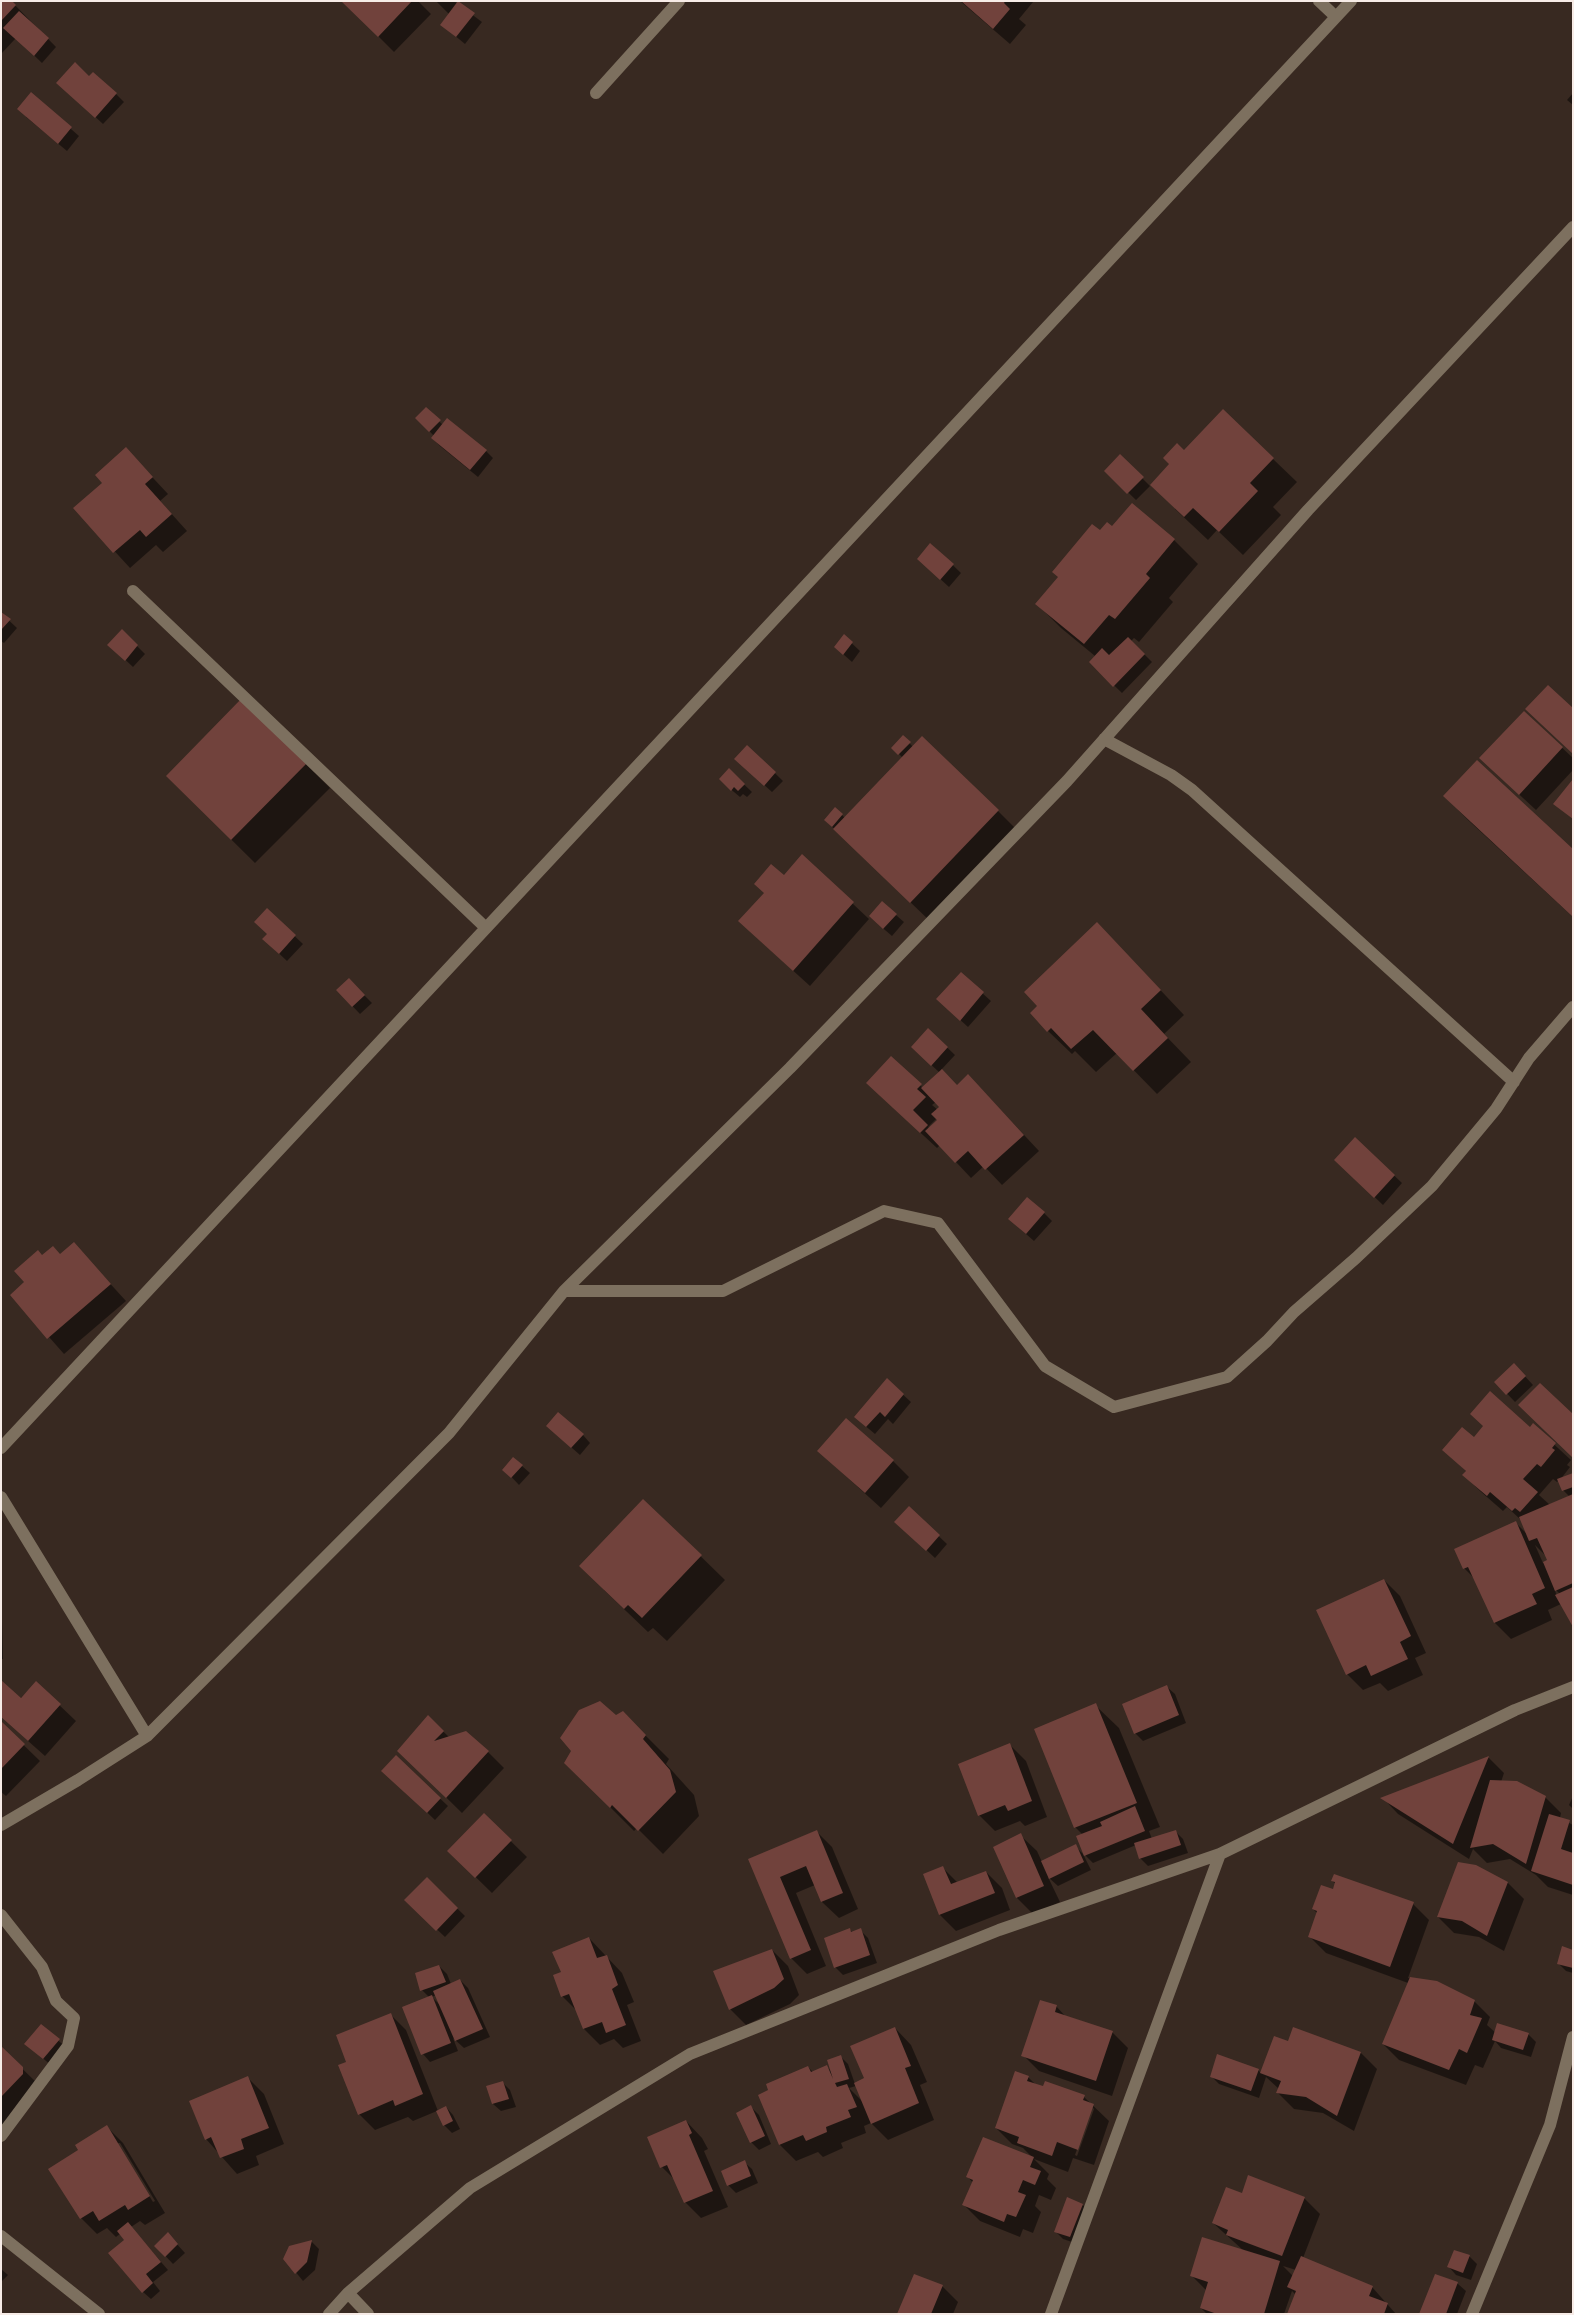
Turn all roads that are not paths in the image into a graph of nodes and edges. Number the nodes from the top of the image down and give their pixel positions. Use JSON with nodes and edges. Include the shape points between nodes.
{"nodes":[{"id":1,"x":679,"y":1,"type":"edge"},
{"id":2,"x":1319,"y":1,"type":"edge"},
{"id":3,"x":1350,"y":1,"type":"edge"},
{"id":4,"x":1336,"y":18,"type":"junction"},
{"id":5,"x":596,"y":93,"type":"dead end"},
{"id":6,"x":1573,"y":227,"type":"edge"},
{"id":7,"x":133,"y":591,"type":"dead end"},
{"id":8,"x":1104,"y":739,"type":"junction"},
{"id":9,"x":486,"y":928,"type":"junction"},
{"id":10,"x":1573,"y":1007,"type":"edge"},
{"id":11,"x":1514,"y":1082,"type":"junction"},
{"id":12,"x":564,"y":1291,"type":"junction"},
{"id":13,"x":1,"y":1448,"type":"edge"},
{"id":14,"x":1,"y":1497,"type":"edge"},
{"id":15,"x":1573,"y":1687,"type":"edge"},
{"id":16,"x":147,"y":1736,"type":"junction"},
{"id":17,"x":1,"y":1825,"type":"edge"},
{"id":18,"x":1220,"y":1854,"type":"junction"},
{"id":19,"x":1,"y":1915,"type":"edge"},
{"id":20,"x":1573,"y":2037,"type":"edge"},
{"id":21,"x":1,"y":2136,"type":"edge"},
{"id":22,"x":1,"y":2236,"type":"edge"},
{"id":23,"x":348,"y":2293,"type":"junction"},
{"id":24,"x":99,"y":2314,"type":"edge"},
{"id":25,"x":329,"y":2314,"type":"edge"},
{"id":26,"x":368,"y":2314,"type":"edge"},
{"id":27,"x":1051,"y":2314,"type":"edge"},
{"id":28,"x":1472,"y":2314,"type":"edge"}],
"edges":[{"from":1,"to":5,"type":"street"},
{"from":2,"to":4,"type":"street"},
{"from":3,"to":4,"type":"street"},
{"from":4,"to":9,"type":"street"},
{"from":6,"to":8,"type":"street","via":[[1308,510]]},
{"from":7,"to":9,"type":"street"},
{"from":8,"to":11,"type":"street","via":[[1192,790]]},
{"from":8,"to":12,"type":"street","via":[[790,1068]]},
{"from":9,"to":13,"type":"street"},
{"from":10,"to":11,"type":"street","via":[[1529,1058]]},
{"from":11,"to":12,"type":"street","via":[[1496,1109],[1432,1186],[1226,1377],[1114,1407],[1045,1366],[938,1223],[884,1211],[723,1291]]},
{"from":12,"to":16,"type":"street","via":[[449,1433]]},
{"from":14,"to":16,"type":"street"},
{"from":15,"to":18,"type":"street","via":[[1515,1710]]},
{"from":16,"to":17,"type":"street"},
{"from":18,"to":23,"type":"street","via":[[999,1930],[690,2054],[470,2188]]},
{"from":18,"to":27,"type":"street"},
{"from":19,"to":21,"type":"street","via":[[42,1967],[56,2001],[74,2018],[68,2046]]},
{"from":20,"to":28,"type":"street","via":[[1550,2125]]},
{"from":22,"to":24,"type":"street"},
{"from":23,"to":25,"type":"street"},
{"from":23,"to":26,"type":"street"}]}
